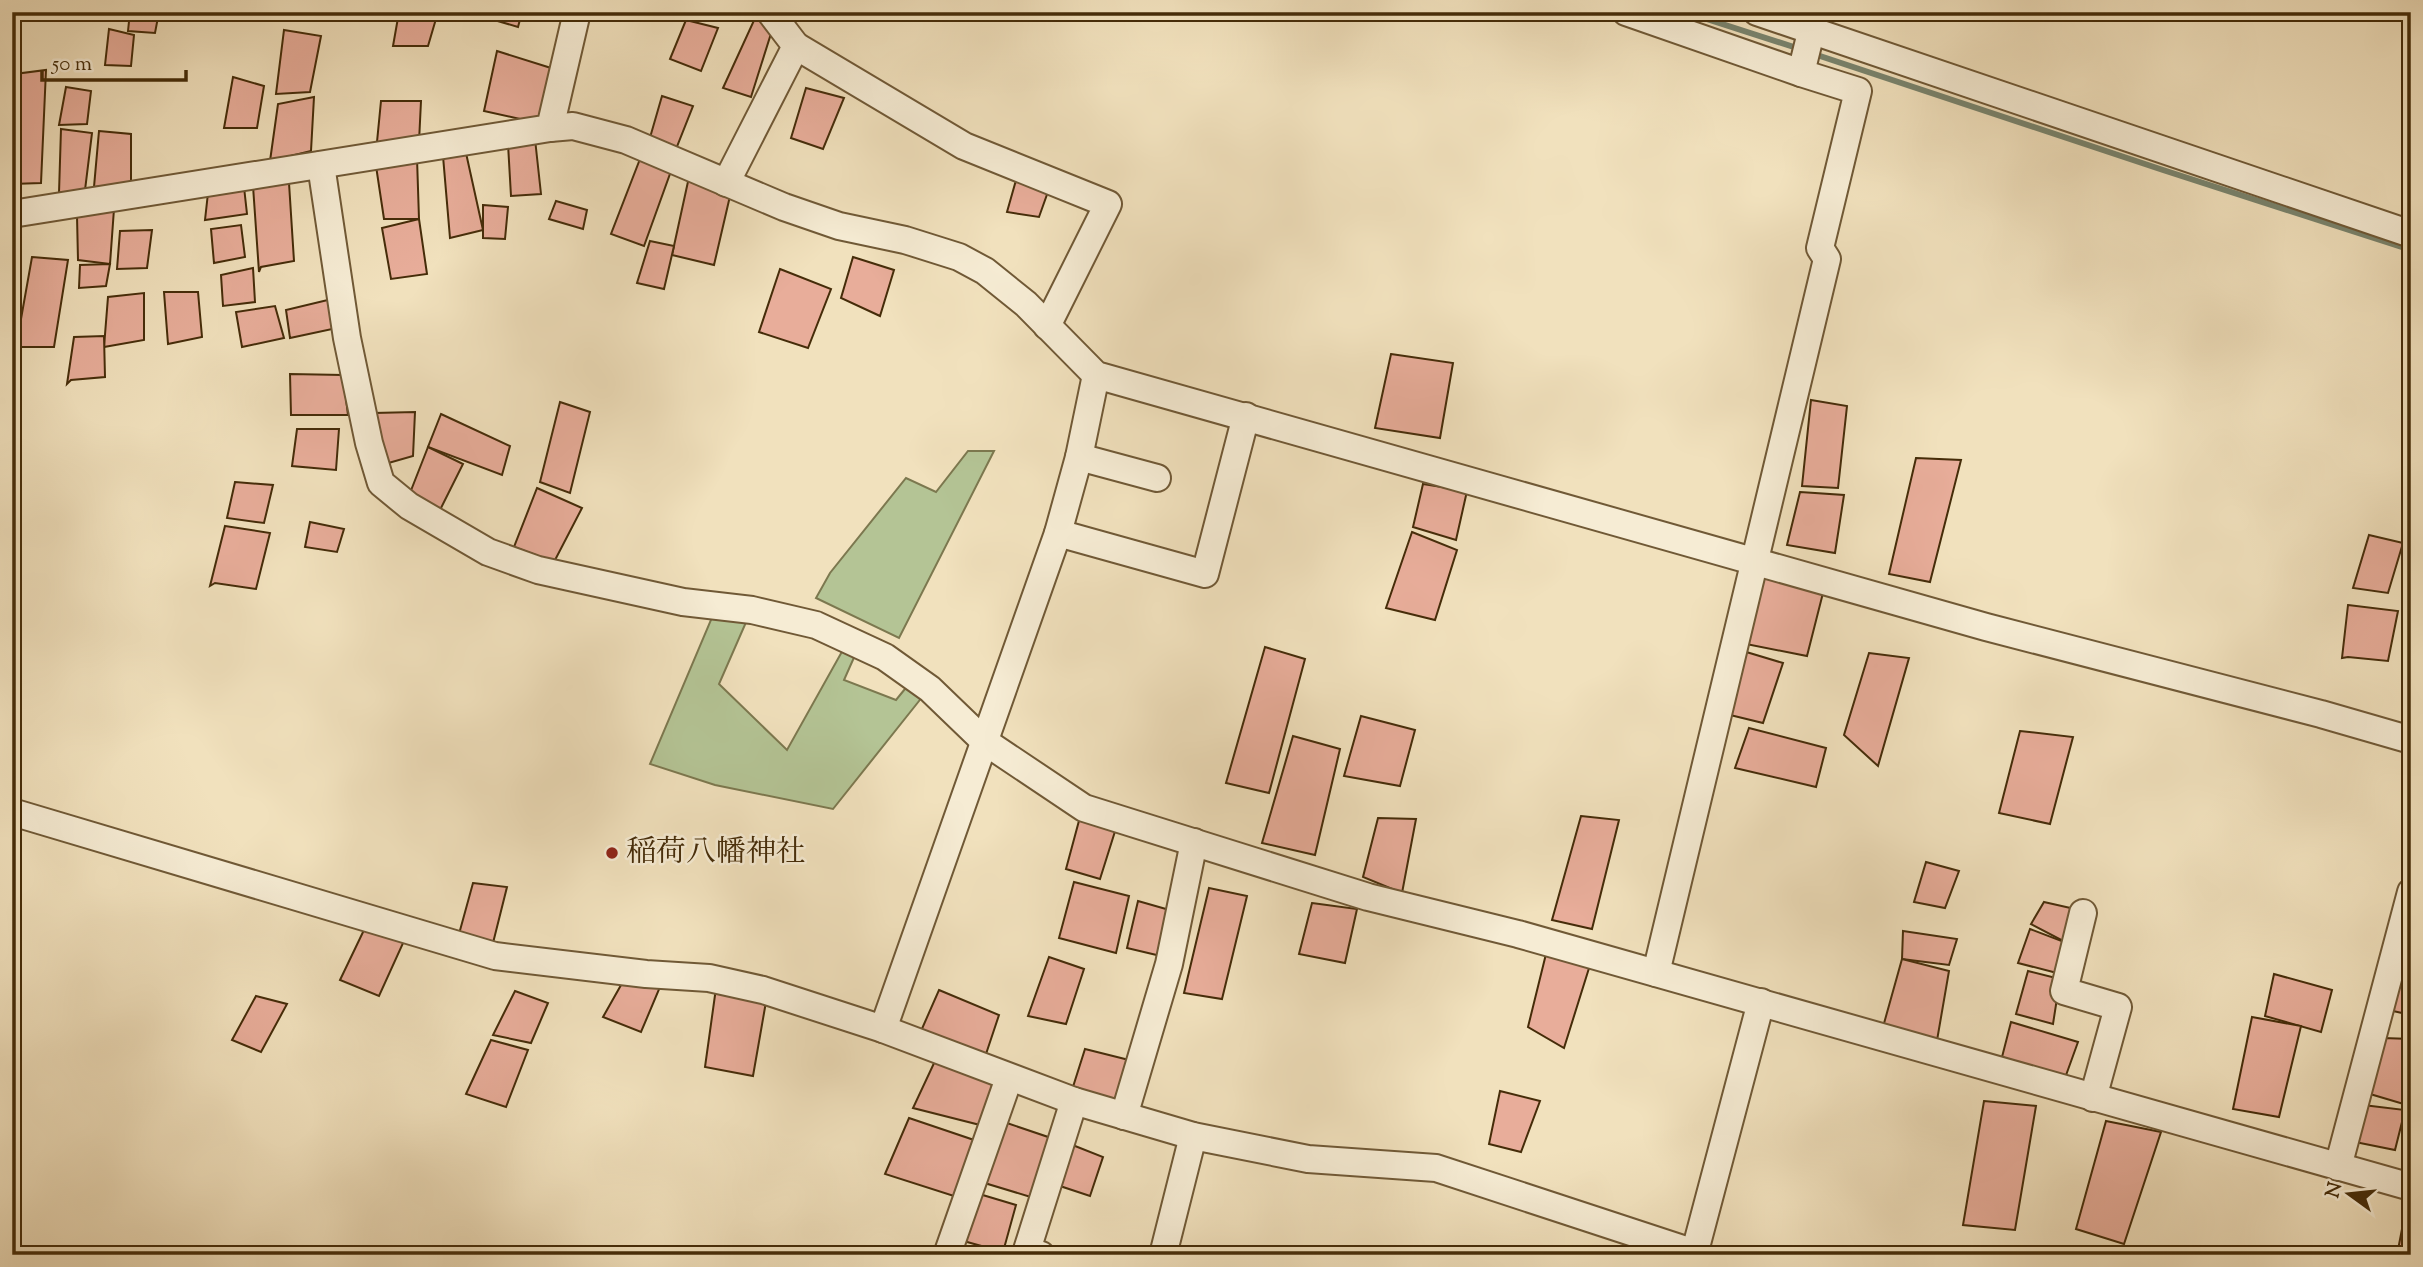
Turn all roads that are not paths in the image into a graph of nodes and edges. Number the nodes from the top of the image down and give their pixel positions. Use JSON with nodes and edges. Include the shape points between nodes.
{"nodes":[{"id":1,"x":577,"y":12,"type":"edge"},
{"id":2,"x":770,"y":12,"type":"edge"},
{"id":3,"x":1626,"y":12,"type":"edge"},
{"id":4,"x":1757,"y":12,"type":"edge"},
{"id":5,"x":1808,"y":44,"type":"edge"},
{"id":6,"x":796,"y":46,"type":"junction"},
{"id":7,"x":550,"y":128,"type":"junction"},
{"id":8,"x":321,"y":165,"type":"junction"},
{"id":9,"x":726,"y":183,"type":"junction"},
{"id":10,"x":12,"y":214,"type":"edge"},
{"id":11,"x":2411,"y":234,"type":"edge"},
{"id":12,"x":1047,"y":326,"type":"junction"},
{"id":13,"x":1096,"y":375,"type":"junction"},
{"id":14,"x":1246,"y":416,"type":"junction"},
{"id":15,"x":1079,"y":457,"type":"junction"},
{"id":16,"x":1157,"y":478,"type":"dead end"},
{"id":17,"x":1058,"y":533,"type":"junction"},
{"id":18,"x":1754,"y":562,"type":"junction"},
{"id":19,"x":2411,"y":740,"type":"edge"},
{"id":20,"x":984,"y":741,"type":"junction"},
{"id":21,"x":12,"y":812,"type":"edge"},
{"id":22,"x":1194,"y":842,"type":"junction"},
{"id":23,"x":2411,"y":892,"type":"edge"},
{"id":24,"x":2083,"y":913,"type":"dead end"},
{"id":25,"x":1656,"y":973,"type":"junction"},
{"id":26,"x":1761,"y":1002,"type":"junction"},
{"id":27,"x":883,"y":1029,"type":"junction"},
{"id":28,"x":1009,"y":1078,"type":"junction"},
{"id":29,"x":2093,"y":1098,"type":"junction"},
{"id":30,"x":1073,"y":1101,"type":"junction"},
{"id":31,"x":1124,"y":1116,"type":"junction"},
{"id":32,"x":1193,"y":1136,"type":"junction"},
{"id":33,"x":2338,"y":1167,"type":"junction"},
{"id":34,"x":2411,"y":1187,"type":"edge"},
{"id":35,"x":1694,"y":1254,"type":"edge"},
{"id":36,"x":947,"y":1255,"type":"edge"},
{"id":37,"x":1041,"y":1255,"type":"edge"},
{"id":38,"x":1163,"y":1255,"type":"edge"}],
"edges":[{"from":1,"to":7,"type":"street"},
{"from":2,"to":6,"type":"street"},
{"from":3,"to":5,"type":"street"},
{"from":4,"to":5,"type":"street"},
{"from":5,"to":11,"type":"street"},
{"from":5,"to":18,"type":"street","via":[[1858,91],[1820,248],[1826,259]]},
{"from":6,"to":9,"type":"street"},
{"from":6,"to":12,"type":"street","via":[[964,146],[1108,204]]},
{"from":7,"to":8,"type":"street"},
{"from":7,"to":9,"type":"street","via":[[573,126],[626,140]]},
{"from":8,"to":10,"type":"street"},
{"from":8,"to":20,"type":"street","via":[[347,338],[381,483],[409,506],[488,552],[538,570],[816,625],[885,657],[930,689]]},
{"from":9,"to":12,"type":"street","via":[[839,226],[959,257],[985,271]]},
{"from":12,"to":13,"type":"street"},
{"from":13,"to":14,"type":"street"},
{"from":13,"to":15,"type":"street"},
{"from":14,"to":17,"type":"street","via":[[1205,574]]},
{"from":14,"to":18,"type":"street"},
{"from":15,"to":16,"type":"street"},
{"from":15,"to":17,"type":"street"},
{"from":17,"to":20,"type":"street"},
{"from":18,"to":19,"type":"street"},
{"from":18,"to":25,"type":"street"},
{"from":20,"to":22,"type":"street","via":[[1084,808]]},
{"from":20,"to":27,"type":"street"},
{"from":21,"to":27,"type":"street","via":[[495,956],[709,978],[763,990]]},
{"from":22,"to":25,"type":"street","via":[[1368,897]]},
{"from":22,"to":31,"type":"street","via":[[1168,964]]},
{"from":23,"to":33,"type":"street"},
{"from":24,"to":29,"type":"street","via":[[2064,991],[2118,1007]]},
{"from":25,"to":26,"type":"street"},
{"from":26,"to":29,"type":"street"},
{"from":26,"to":35,"type":"street"},
{"from":27,"to":28,"type":"street"},
{"from":28,"to":30,"type":"street"},
{"from":28,"to":36,"type":"street"},
{"from":29,"to":33,"type":"street"},
{"from":30,"to":31,"type":"street"},
{"from":30,"to":37,"type":"street","via":[[1027,1250]]},
{"from":31,"to":32,"type":"street"},
{"from":32,"to":35,"type":"street","via":[[1308,1159],[1436,1168]]},
{"from":32,"to":38,"type":"street"},
{"from":33,"to":34,"type":"street"}]}
